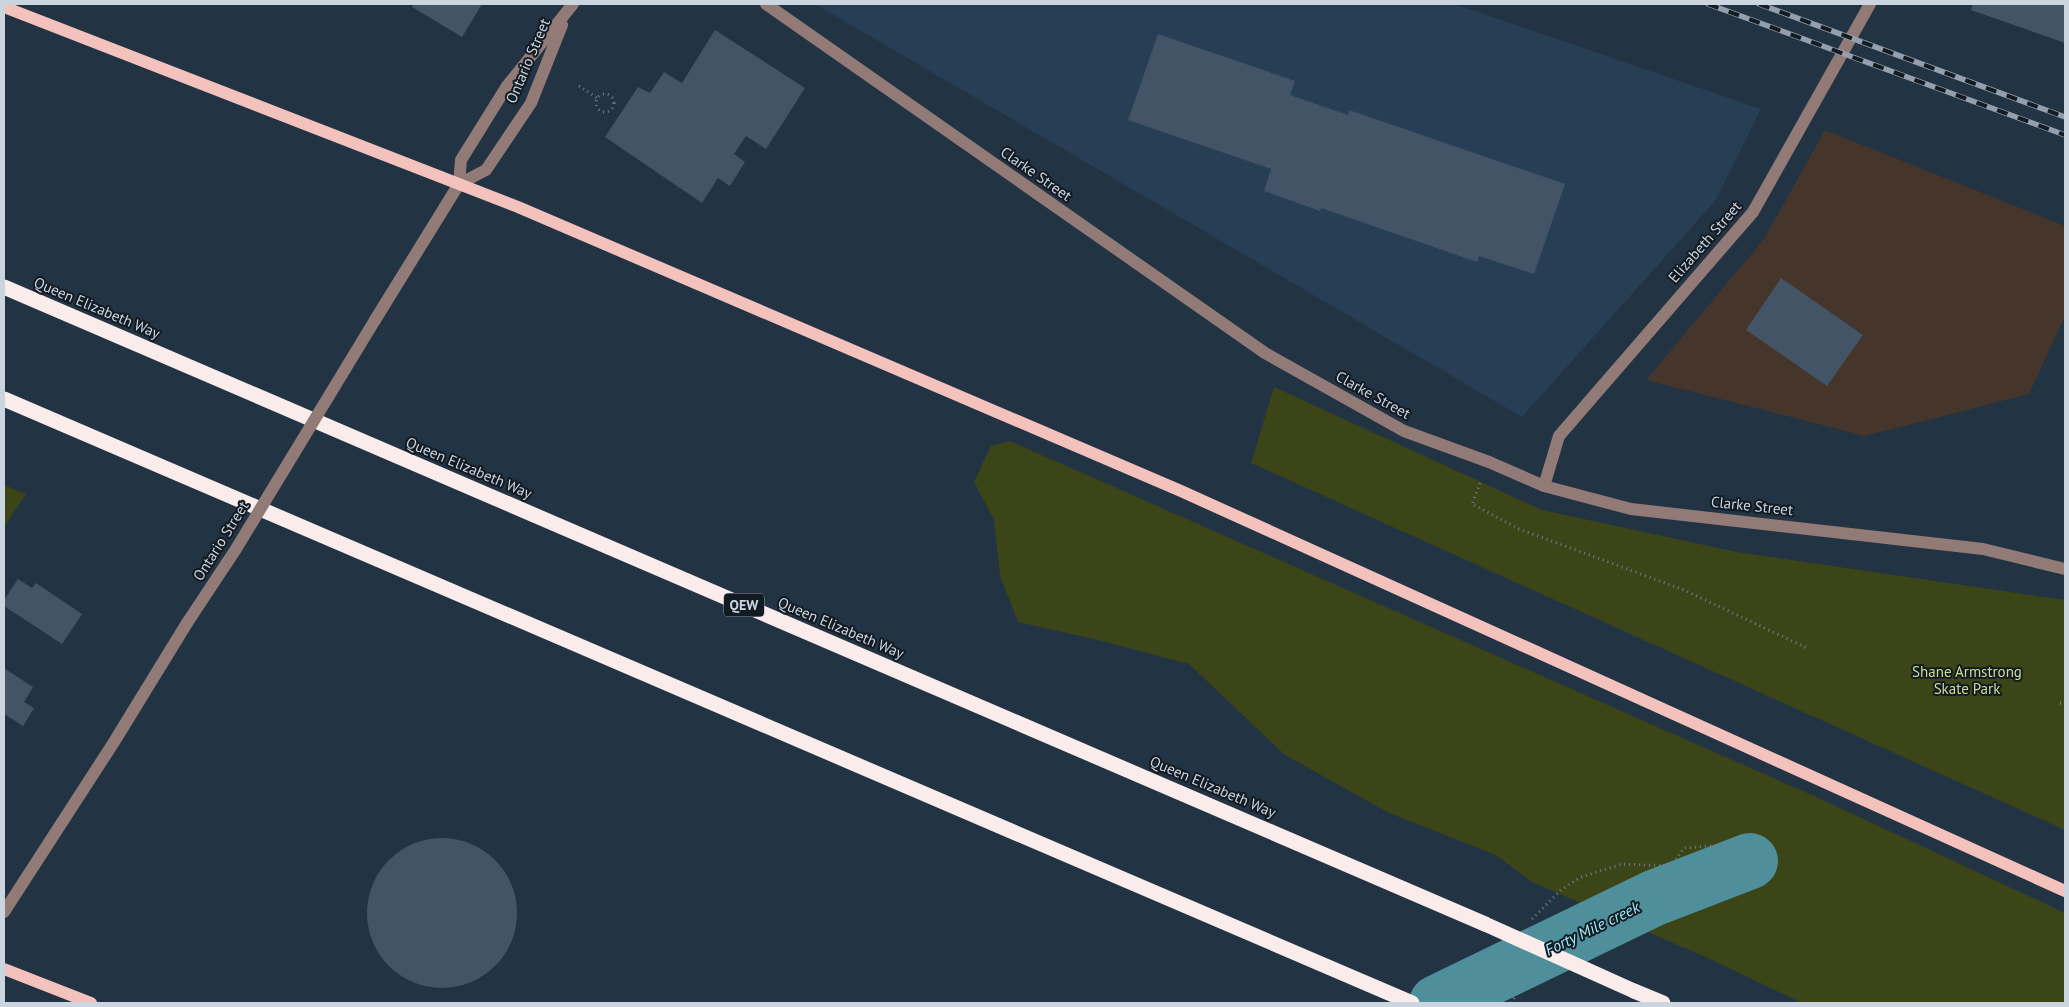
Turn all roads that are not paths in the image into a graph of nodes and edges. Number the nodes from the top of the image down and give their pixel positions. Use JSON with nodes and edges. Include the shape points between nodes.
{"nodes":[{"id":1,"x":766,"y":4,"type":"edge"},
{"id":2,"x":1870,"y":4,"type":"edge"},
{"id":3,"x":4,"y":7,"type":"edge"},
{"id":4,"x":569,"y":9,"type":"edge"},
{"id":5,"x":459,"y":184,"type":"junction"},
{"id":6,"x":4,"y":287,"type":"edge"},
{"id":7,"x":4,"y":399,"type":"edge"},
{"id":8,"x":1544,"y":486,"type":"junction"},
{"id":9,"x":2065,"y":569,"type":"edge"},
{"id":10,"x":2065,"y":891,"type":"edge"},
{"id":11,"x":4,"y":912,"type":"edge"},
{"id":12,"x":4,"y":969,"type":"edge"},
{"id":13,"x":91,"y":1003,"type":"edge"},
{"id":14,"x":1412,"y":1003,"type":"edge"},
{"id":15,"x":1664,"y":1003,"type":"edge"}],
"edges":[{"from":1,"to":8,"type":"street","name":"Clarke Street","via":[[1265,353],[1404,431]]},
{"from":2,"to":8,"type":"street","name":"Elizabeth Street","via":[[1753,212],[1559,436]]},
{"from":3,"to":5,"type":"main road"},
{"from":4,"to":5,"type":"street","name":"Ontario Street","via":[[508,86],[461,160]]},
{"from":4,"to":5,"type":"street","name":"Ontario Street","via":[[530,103],[486,170]]},
{"from":5,"to":10,"type":"main road","via":[[1180,491]]},
{"from":5,"to":11,"type":"street","name":"Ontario Street","bridge":true,"via":[[236,549]]},
{"from":6,"to":15,"type":"highway","name":"Queen Elizabeth Way","number":"QEW","bridge":true},
{"from":7,"to":14,"type":"highway"},
{"from":8,"to":9,"type":"street","name":"Clarke Street","via":[[1631,509],[1983,549]]},
{"from":12,"to":13,"type":"main road"}]}
